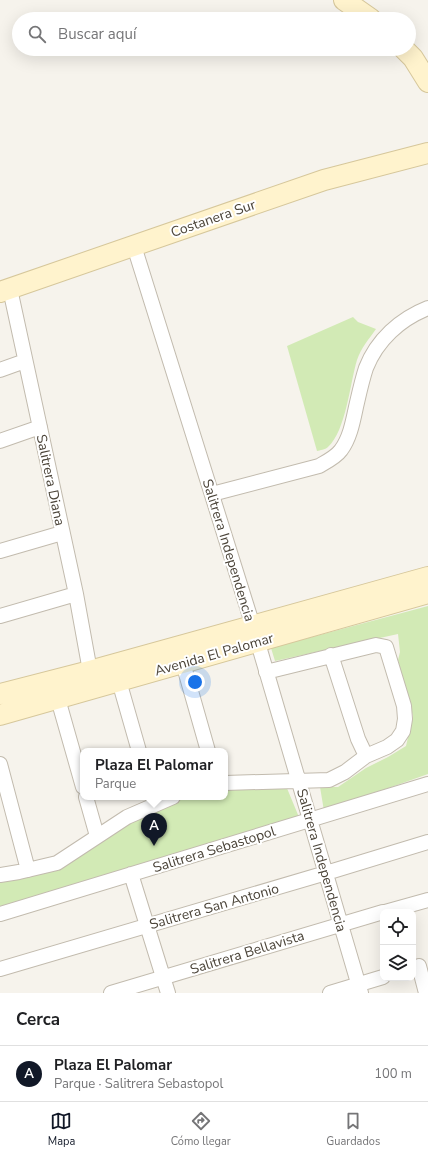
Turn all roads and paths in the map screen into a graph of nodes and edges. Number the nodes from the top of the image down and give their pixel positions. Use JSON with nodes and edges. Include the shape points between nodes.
{"nodes":[{"id":1,"x":344,"y":0,"type":"edge"},
{"id":2,"x":361,"y":12,"type":"edge"},
{"id":3,"x":411,"y":56,"type":"edge"},
{"id":4,"x":428,"y":82,"type":"edge"},
{"id":5,"x":428,"y":153,"type":"edge"},
{"id":6,"x":134,"y":246,"type":"junction"},
{"id":7,"x":5,"y":291,"type":"edge"},
{"id":8,"x":428,"y":308,"type":"edge"},
{"id":9,"x":25,"y":361,"type":"junction"},
{"id":10,"x":0,"y":370,"type":"edge"},
{"id":11,"x":40,"y":427,"type":"junction"},
{"id":12,"x":0,"y":441,"type":"edge"},
{"id":13,"x":212,"y":494,"type":"junction"},
{"id":14,"x":62,"y":533,"type":"junction"},
{"id":15,"x":0,"y":551,"type":"edge"},
{"id":16,"x":428,"y":577,"type":"edge"},
{"id":17,"x":428,"y":593,"type":"edge"},
{"id":18,"x":76,"y":594,"type":"junction"},
{"id":19,"x":0,"y":616,"type":"edge"},
{"id":20,"x":255,"y":634,"type":"junction"},
{"id":21,"x":332,"y":655,"type":"junction"},
{"id":22,"x":183,"y":663,"type":"junction"},
{"id":23,"x":90,"y":671,"type":"junction"},
{"id":24,"x":266,"y":672,"type":"junction"},
{"id":25,"x":119,"y":681,"type":"junction"},
{"id":26,"x":0,"y":694,"type":"edge"},
{"id":27,"x":58,"y":699,"type":"junction"},
{"id":28,"x":0,"y":715,"type":"edge"},
{"id":29,"x":138,"y":748,"type":"edge"},
{"id":30,"x":207,"y":748,"type":"edge"},
{"id":31,"x":366,"y":756,"type":"junction"},
{"id":32,"x":0,"y":764,"type":"edge"},
{"id":33,"x":80,"y":776,"type":"edge"},
{"id":34,"x":299,"y":781,"type":"junction"},
{"id":35,"x":228,"y":783,"type":"edge"},
{"id":36,"x":428,"y":784,"type":"edge"},
{"id":37,"x":87,"y":800,"type":"edge"},
{"id":38,"x":153,"y":801,"type":"edge"},
{"id":39,"x":310,"y":820,"type":"junction"},
{"id":40,"x":97,"y":836,"type":"junction"},
{"id":41,"x":428,"y":842,"type":"edge"},
{"id":42,"x":28,"y":870,"type":"junction"},
{"id":43,"x":326,"y":873,"type":"junction"},
{"id":44,"x":130,"y":874,"type":"junction"},
{"id":45,"x":0,"y":875,"type":"edge"},
{"id":46,"x":428,"y":900,"type":"edge"},
{"id":47,"x":395,"y":909,"type":"edge"},
{"id":48,"x":380,"y":913,"type":"edge"},
{"id":49,"x":0,"y":914,"type":"edge"},
{"id":50,"x":341,"y":924,"type":"junction"},
{"id":51,"x":146,"y":925,"type":"junction"},
{"id":52,"x":420,"y":966,"type":"edge"},
{"id":53,"x":0,"y":969,"type":"edge"},
{"id":54,"x":163,"y":977,"type":"junction"},
{"id":55,"x":380,"y":979,"type":"edge"},
{"id":56,"x":360,"y":989,"type":"edge"},
{"id":57,"x":111,"y":993,"type":"edge"},
{"id":58,"x":168,"y":993,"type":"edge"},
{"id":59,"x":330,"y":993,"type":"edge"},
{"id":60,"x":426,"y":993,"type":"edge"}],
"edges":[{"from":1,"to":2,"type":"street"},
{"from":3,"to":4,"type":"street"},
{"from":5,"to":6,"type":"street","name":"Costanera Sur","via":[[324,180]]},
{"from":6,"to":7,"type":"street","name":"Costanera Sur"},
{"from":6,"to":13,"type":"street","name":"Salitrera Independencia"},
{"from":7,"to":9,"type":"street","name":"Salitrera Diana"},
{"from":8,"to":13,"type":"street","via":[[416,312],[394,327],[379,344],[366,368],[350,429],[341,450],[332,458],[319,466]]},
{"from":9,"to":10,"type":"street"},
{"from":9,"to":11,"type":"street","name":"Salitrera Diana"},
{"from":11,"to":12,"type":"street"},
{"from":11,"to":14,"type":"street","name":"Salitrera Diana"},
{"from":13,"to":20,"type":"street","name":"Salitrera Independencia"},
{"from":14,"to":15,"type":"street"},
{"from":14,"to":18,"type":"street","name":"Salitrera Diana"},
{"from":16,"to":20,"type":"street","name":"Avenida El Palomar"},
{"from":17,"to":20,"type":"street","name":"Avenida El Palomar"},
{"from":18,"to":19,"type":"street"},
{"from":18,"to":23,"type":"street","name":"Salitrera Diana"},
{"from":20,"to":22,"type":"street","name":"Avenida El Palomar"},
{"from":20,"to":23,"type":"street","name":"Avenida El Palomar"},
{"from":20,"to":24,"type":"street","name":"Salitrera Independencia"},
{"from":21,"to":24,"type":"street"},
{"from":21,"to":31,"type":"street","via":[[358,739]]},
{"from":21,"to":31,"type":"street","via":[[376,645],[386,647],[404,706],[403,731],[388,747]]},
{"from":22,"to":25,"type":"street","name":"Avenida El Palomar"},
{"from":22,"to":30,"type":"street"},
{"from":23,"to":26,"type":"street","name":"Avenida El Palomar"},
{"from":24,"to":34,"type":"street","name":"Salitrera Independencia"},
{"from":25,"to":27,"type":"street","name":"Avenida El Palomar"},
{"from":25,"to":29,"type":"street"},
{"from":27,"to":28,"type":"street","name":"Avenida El Palomar"},
{"from":27,"to":33,"type":"street"},
{"from":31,"to":34,"type":"street","via":[[329,780]]},
{"from":32,"to":42,"type":"street"},
{"from":34,"to":35,"type":"street"},
{"from":34,"to":39,"type":"street","name":"Salitrera Independencia"},
{"from":36,"to":39,"type":"street","name":"Salitrera Sebastopol"},
{"from":37,"to":40,"type":"street"},
{"from":38,"to":40,"type":"street"},
{"from":39,"to":43,"type":"street","name":"Salitrera Independencia"},
{"from":39,"to":44,"type":"street","name":"Salitrera Sebastopol"},
{"from":40,"to":42,"type":"street","via":[[57,863]]},
{"from":41,"to":43,"type":"street","name":"Salitrera San Antonio"},
{"from":42,"to":45,"type":"street"},
{"from":43,"to":50,"type":"street","name":"Salitrera Independencia"},
{"from":43,"to":51,"type":"street","name":"Salitrera San Antonio"},
{"from":44,"to":49,"type":"street","name":"Salitrera Sebastopol"},
{"from":44,"to":51,"type":"street"},
{"from":46,"to":47,"type":"street","name":"Salitrera Bellavista"},
{"from":48,"to":50,"type":"street","name":"Salitrera Bellavista"},
{"from":50,"to":54,"type":"street","name":"Salitrera Bellavista"},
{"from":50,"to":56,"type":"street","name":"Salitrera Independencia"},
{"from":51,"to":53,"type":"street","name":"Salitrera San Antonio"},
{"from":51,"to":54,"type":"street"},
{"from":52,"to":60,"type":"street"},
{"from":54,"to":57,"type":"street","name":"Salitrera Bellavista"},
{"from":54,"to":58,"type":"street"},
{"from":55,"to":56,"type":"street"},
{"from":56,"to":59,"type":"street"}]}
